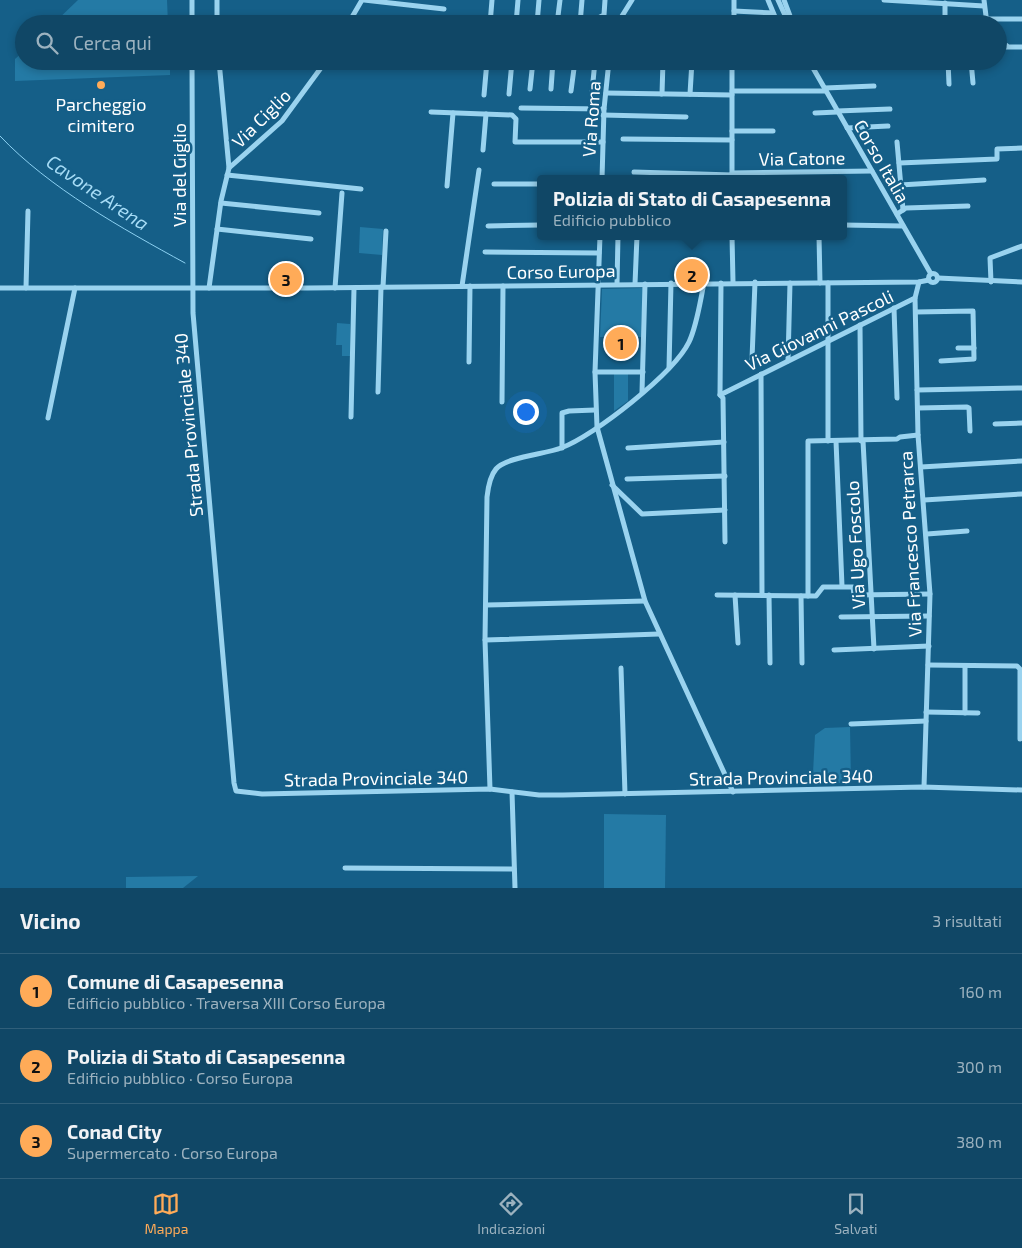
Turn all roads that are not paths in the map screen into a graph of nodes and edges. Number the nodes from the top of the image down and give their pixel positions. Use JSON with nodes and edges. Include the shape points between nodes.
{"nodes":[{"id":1,"x":192,"y":0,"type":"edge"},
{"id":2,"x":217,"y":0,"type":"edge"},
{"id":3,"x":363,"y":0,"type":"edge"},
{"id":4,"x":492,"y":0,"type":"edge"},
{"id":5,"x":518,"y":0,"type":"edge"},
{"id":6,"x":539,"y":0,"type":"edge"},
{"id":7,"x":560,"y":0,"type":"edge"},
{"id":8,"x":582,"y":0,"type":"edge"},
{"id":9,"x":605,"y":0,"type":"edge"},
{"id":10,"x":632,"y":0,"type":"edge"},
{"id":11,"x":734,"y":0,"type":"edge"},
{"id":12,"x":768,"y":0,"type":"edge"},
{"id":13,"x":778,"y":0,"type":"edge"},
{"id":14,"x":784,"y":0,"type":"edge"},
{"id":15,"x":884,"y":0,"type":"edge"},
{"id":16,"x":945,"y":3,"type":"junction"},
{"id":17,"x":984,"y":3,"type":"edge"},
{"id":18,"x":444,"y":9,"type":"dead end"},
{"id":19,"x":734,"y":11,"type":"junction"},
{"id":20,"x":773,"y":13,"type":"joint"},
{"id":21,"x":192,"y":15,"type":"edge"},
{"id":22,"x":217,"y":15,"type":"edge"},
{"id":23,"x":354,"y":15,"type":"edge"},
{"id":24,"x":491,"y":15,"type":"edge"},
{"id":25,"x":517,"y":15,"type":"edge"},
{"id":26,"x":538,"y":15,"type":"edge"},
{"id":27,"x":558,"y":15,"type":"edge"},
{"id":28,"x":581,"y":15,"type":"edge"},
{"id":29,"x":604,"y":15,"type":"edge"},
{"id":30,"x":623,"y":15,"type":"edge"},
{"id":31,"x":734,"y":15,"type":"edge"},
{"id":32,"x":785,"y":15,"type":"edge"},
{"id":33,"x":790,"y":15,"type":"edge"},
{"id":34,"x":945,"y":15,"type":"edge"},
{"id":35,"x":1022,"y":19,"type":"edge"},
{"id":36,"x":1007,"y":20,"type":"edge"},
{"id":37,"x":1007,"y":46,"type":"edge"},
{"id":38,"x":1022,"y":47,"type":"edge"},
{"id":39,"x":192,"y":70,"type":"edge"},
{"id":40,"x":220,"y":70,"type":"edge"},
{"id":41,"x":320,"y":70,"type":"edge"},
{"id":42,"x":486,"y":70,"type":"edge"},
{"id":43,"x":511,"y":70,"type":"edge"},
{"id":44,"x":532,"y":70,"type":"edge"},
{"id":45,"x":553,"y":70,"type":"edge"},
{"id":46,"x":574,"y":70,"type":"edge"},
{"id":47,"x":594,"y":70,"type":"edge"},
{"id":48,"x":608,"y":70,"type":"edge"},
{"id":49,"x":663,"y":70,"type":"edge"},
{"id":50,"x":691,"y":70,"type":"edge"},
{"id":51,"x":732,"y":70,"type":"edge"},
{"id":52,"x":815,"y":70,"type":"edge"},
{"id":53,"x":948,"y":70,"type":"edge"},
{"id":54,"x":972,"y":70,"type":"edge"},
{"id":55,"x":973,"y":83,"type":"dead end"},
{"id":56,"x":949,"y":84,"type":"dead end"},
{"id":57,"x":874,"y":86,"type":"dead end"},
{"id":58,"x":530,"y":89,"type":"dead end"},
{"id":59,"x":551,"y":89,"type":"dead end"},
{"id":60,"x":826,"y":89,"type":"junction"},
{"id":61,"x":572,"y":91,"type":"dead end"},
{"id":62,"x":592,"y":92,"type":"dead end"},
{"id":63,"x":606,"y":93,"type":"junction"},
{"id":64,"x":732,"y":93,"type":"junction"},
{"id":65,"x":509,"y":94,"type":"dead end"},
{"id":66,"x":662,"y":94,"type":"junction"},
{"id":67,"x":690,"y":94,"type":"junction"},
{"id":68,"x":484,"y":95,"type":"dead end"},
{"id":69,"x":521,"y":108,"type":"dead end"},
{"id":70,"x":890,"y":109,"type":"dead end"},
{"id":71,"x":838,"y":111,"type":"junction"},
{"id":72,"x":431,"y":112,"type":"dead end"},
{"id":73,"x":604,"y":112,"type":"junction"},
{"id":74,"x":453,"y":113,"type":"junction"},
{"id":75,"x":815,"y":113,"type":"dead end"},
{"id":76,"x":486,"y":114,"type":"junction"},
{"id":77,"x":686,"y":118,"type":"dead end"},
{"id":78,"x":888,"y":126,"type":"dead end"},
{"id":79,"x":847,"y":128,"type":"junction"},
{"id":80,"x":732,"y":131,"type":"junction"},
{"id":81,"x":773,"y":131,"type":"dead end"},
{"id":82,"x":623,"y":139,"type":"dead end"},
{"id":83,"x":732,"y":140,"type":"junction"},
{"id":84,"x":602,"y":142,"type":"junction"},
{"id":85,"x":897,"y":142,"type":"dead end"},
{"id":86,"x":1022,"y":148,"type":"edge"},
{"id":87,"x":483,"y":150,"type":"dead end"},
{"id":88,"x":899,"y":163,"type":"junction"},
{"id":89,"x":229,"y":168,"type":"junction"},
{"id":90,"x":479,"y":170,"type":"dead end"},
{"id":91,"x":872,"y":171,"type":"junction"},
{"id":92,"x":634,"y":172,"type":"dead end"},
{"id":93,"x":227,"y":175,"type":"junction"},
{"id":94,"x":602,"y":175,"type":"edge"},
{"id":95,"x":708,"y":175,"type":"edge"},
{"id":96,"x":732,"y":175,"type":"edge"},
{"id":97,"x":760,"y":175,"type":"edge"},
{"id":98,"x":984,"y":180,"type":"dead end"},
{"id":99,"x":494,"y":184,"type":"dead end"},
{"id":100,"x":537,"y":184,"type":"edge"},
{"id":101,"x":900,"y":185,"type":"junction"},
{"id":102,"x":447,"y":186,"type":"dead end"},
{"id":103,"x":361,"y":190,"type":"dead end"},
{"id":104,"x":342,"y":193,"type":"dead end"},
{"id":105,"x":221,"y":203,"type":"junction"},
{"id":106,"x":968,"y":206,"type":"dead end"},
{"id":107,"x":903,"y":210,"type":"junction"},
{"id":108,"x":28,"y":211,"type":"dead end"},
{"id":109,"x":319,"y":213,"type":"dead end"},
{"id":110,"x":897,"y":214,"type":"junction"},
{"id":111,"x":537,"y":225,"type":"edge"},
{"id":112,"x":847,"y":225,"type":"edge"},
{"id":113,"x":488,"y":226,"type":"dead end"},
{"id":114,"x":903,"y":226,"type":"junction"},
{"id":115,"x":217,"y":229,"type":"junction"},
{"id":116,"x":386,"y":231,"type":"dead end"},
{"id":117,"x":311,"y":239,"type":"dead end"},
{"id":118,"x":600,"y":240,"type":"edge"},
{"id":119,"x":618,"y":240,"type":"edge"},
{"id":120,"x":637,"y":240,"type":"edge"},
{"id":121,"x":732,"y":240,"type":"edge"},
{"id":122,"x":819,"y":240,"type":"edge"},
{"id":123,"x":1022,"y":246,"type":"edge"},
{"id":124,"x":484,"y":252,"type":"dead end"},
{"id":125,"x":599,"y":253,"type":"junction"},
{"id":126,"x":930,"y":277,"type":"junction"},
{"id":127,"x":733,"y":282,"type":"junction"},
{"id":128,"x":755,"y":282,"type":"junction"},
{"id":129,"x":790,"y":282,"type":"junction"},
{"id":130,"x":919,"y":282,"type":"junction"},
{"id":131,"x":991,"y":282,"type":"junction"},
{"id":132,"x":1022,"y":282,"type":"edge"},
{"id":133,"x":704,"y":283,"type":"junction"},
{"id":134,"x":721,"y":283,"type":"junction"},
{"id":135,"x":820,"y":283,"type":"junction"},
{"id":136,"x":828,"y":283,"type":"junction"},
{"id":137,"x":598,"y":284,"type":"junction"},
{"id":138,"x":617,"y":284,"type":"junction"},
{"id":139,"x":635,"y":284,"type":"junction"},
{"id":140,"x":645,"y":284,"type":"junction"},
{"id":141,"x":671,"y":284,"type":"junction"},
{"id":142,"x":462,"y":286,"type":"junction"},
{"id":143,"x":470,"y":286,"type":"junction"},
{"id":144,"x":503,"y":286,"type":"junction"},
{"id":145,"x":382,"y":287,"type":"junction"},
{"id":146,"x":0,"y":288,"type":"edge"},
{"id":147,"x":26,"y":288,"type":"junction"},
{"id":148,"x":75,"y":288,"type":"junction"},
{"id":149,"x":193,"y":288,"type":"junction"},
{"id":150,"x":209,"y":288,"type":"junction"},
{"id":151,"x":335,"y":288,"type":"junction"},
{"id":152,"x":354,"y":288,"type":"junction"},
{"id":153,"x":915,"y":298,"type":"junction"},
{"id":154,"x":894,"y":308,"type":"junction"},
{"id":155,"x":916,"y":312,"type":"junction"},
{"id":156,"x":860,"y":325,"type":"junction"},
{"id":157,"x":828,"y":341,"type":"junction"},
{"id":158,"x":958,"y":348,"type":"dead end"},
{"id":159,"x":974,"y":348,"type":"junction"},
{"id":160,"x":752,"y":359,"type":"dead end"},
{"id":161,"x":788,"y":361,"type":"junction"},
{"id":162,"x":941,"y":361,"type":"dead end"},
{"id":163,"x":469,"y":362,"type":"dead end"},
{"id":164,"x":669,"y":368,"type":"junction"},
{"id":165,"x":595,"y":372,"type":"junction"},
{"id":166,"x":643,"y":372,"type":"junction"},
{"id":167,"x":761,"y":374,"type":"junction"},
{"id":168,"x":1022,"y":388,"type":"edge"},
{"id":169,"x":917,"y":390,"type":"junction"},
{"id":170,"x":378,"y":392,"type":"dead end"},
{"id":171,"x":642,"y":392,"type":"junction"},
{"id":172,"x":720,"y":395,"type":"junction"},
{"id":173,"x":897,"y":398,"type":"dead end"},
{"id":174,"x":502,"y":402,"type":"dead end"},
{"id":175,"x":918,"y":408,"type":"junction"},
{"id":176,"x":595,"y":410,"type":"junction"},
{"id":177,"x":351,"y":417,"type":"dead end"},
{"id":178,"x":48,"y":418,"type":"dead end"},
{"id":179,"x":995,"y":424,"type":"dead end"},
{"id":180,"x":1022,"y":424,"type":"edge"},
{"id":181,"x":597,"y":426,"type":"junction"},
{"id":182,"x":970,"y":431,"type":"dead end"},
{"id":183,"x":918,"y":436,"type":"junction"},
{"id":184,"x":828,"y":441,"type":"junction"},
{"id":185,"x":836,"y":441,"type":"junction"},
{"id":186,"x":862,"y":441,"type":"junction"},
{"id":187,"x":724,"y":442,"type":"junction"},
{"id":188,"x":562,"y":448,"type":"junction"},
{"id":189,"x":628,"y":448,"type":"dead end"},
{"id":190,"x":1022,"y":461,"type":"edge"},
{"id":191,"x":921,"y":467,"type":"junction"},
{"id":192,"x":725,"y":476,"type":"junction"},
{"id":193,"x":627,"y":479,"type":"dead end"},
{"id":194,"x":611,"y":484,"type":"junction"},
{"id":195,"x":1022,"y":494,"type":"edge"},
{"id":196,"x":924,"y":500,"type":"junction"},
{"id":197,"x":725,"y":510,"type":"junction"},
{"id":198,"x":967,"y":531,"type":"dead end"},
{"id":199,"x":926,"y":534,"type":"junction"},
{"id":200,"x":726,"y":542,"type":"dead end"},
{"id":201,"x":842,"y":586,"type":"junction"},
{"id":202,"x":930,"y":594,"type":"junction"},
{"id":203,"x":717,"y":595,"type":"dead end"},
{"id":204,"x":735,"y":595,"type":"junction"},
{"id":205,"x":762,"y":595,"type":"junction"},
{"id":206,"x":769,"y":595,"type":"junction"},
{"id":207,"x":872,"y":595,"type":"junction"},
{"id":208,"x":802,"y":596,"type":"junction"},
{"id":209,"x":808,"y":596,"type":"junction"},
{"id":210,"x":645,"y":601,"type":"junction"},
{"id":211,"x":486,"y":605,"type":"junction"},
{"id":212,"x":929,"y":616,"type":"junction"},
{"id":213,"x":841,"y":617,"type":"dead end"},
{"id":214,"x":872,"y":617,"type":"junction"},
{"id":215,"x":659,"y":634,"type":"junction"},
{"id":216,"x":485,"y":640,"type":"junction"},
{"id":217,"x":738,"y":643,"type":"dead end"},
{"id":218,"x":929,"y":646,"type":"junction"},
{"id":219,"x":874,"y":649,"type":"junction"},
{"id":220,"x":834,"y":650,"type":"dead end"},
{"id":221,"x":770,"y":663,"type":"dead end"},
{"id":222,"x":802,"y":663,"type":"dead end"},
{"id":223,"x":928,"y":665,"type":"junction"},
{"id":224,"x":964,"y":666,"type":"junction"},
{"id":225,"x":1020,"y":666,"type":"edge"},
{"id":226,"x":621,"y":668,"type":"dead end"},
{"id":227,"x":926,"y":712,"type":"junction"},
{"id":228,"x":964,"y":713,"type":"junction"},
{"id":229,"x":978,"y":713,"type":"dead end"},
{"id":230,"x":926,"y":722,"type":"junction"},
{"id":231,"x":851,"y":724,"type":"dead end"},
{"id":232,"x":1020,"y":739,"type":"dead end"},
{"id":233,"x":490,"y":788,"type":"junction"},
{"id":234,"x":924,"y":788,"type":"junction"},
{"id":235,"x":1022,"y":790,"type":"edge"},
{"id":236,"x":512,"y":792,"type":"junction"},
{"id":237,"x":733,"y":792,"type":"junction"},
{"id":238,"x":625,"y":794,"type":"junction"},
{"id":239,"x":345,"y":868,"type":"dead end"},
{"id":240,"x":514,"y":869,"type":"junction"},
{"id":241,"x":515,"y":888,"type":"edge"}],
"edges":[{"from":1,"to":21,"type":"street"},
{"from":2,"to":22,"type":"street"},
{"from":3,"to":18,"type":"street"},
{"from":3,"to":23,"type":"street"},
{"from":4,"to":24,"type":"street"},
{"from":5,"to":25,"type":"street"},
{"from":6,"to":26,"type":"street"},
{"from":7,"to":27,"type":"street"},
{"from":8,"to":28,"type":"street"},
{"from":9,"to":29,"type":"street"},
{"from":10,"to":30,"type":"street"},
{"from":11,"to":19,"type":"street"},
{"from":12,"to":20,"type":"street"},
{"from":13,"to":32,"type":"street"},
{"from":14,"to":33,"type":"street"},
{"from":15,"to":16,"type":"street"},
{"from":16,"to":17,"type":"street"},
{"from":16,"to":34,"type":"street"},
{"from":19,"to":20,"type":"street"},
{"from":19,"to":31,"type":"street"},
{"from":35,"to":36,"type":"street"},
{"from":37,"to":38,"type":"street"},
{"from":39,"to":149,"type":"street","name":"Via del Giglio"},
{"from":40,"to":89,"type":"street","name":"Via Ciglio"},
{"from":41,"to":89,"type":"street","name":"Via Ciglio","via":[[282,121]]},
{"from":42,"to":68,"type":"street"},
{"from":43,"to":65,"type":"street"},
{"from":44,"to":58,"type":"street"},
{"from":45,"to":59,"type":"street"},
{"from":46,"to":61,"type":"street"},
{"from":47,"to":62,"type":"street"},
{"from":48,"to":63,"type":"street","name":"Via Roma"},
{"from":49,"to":66,"type":"street"},
{"from":50,"to":67,"type":"street"},
{"from":51,"to":64,"type":"street"},
{"from":52,"to":60,"type":"street","name":"Corso Italia"},
{"from":53,"to":56,"type":"street"},
{"from":54,"to":55,"type":"street"},
{"from":57,"to":60,"type":"street"},
{"from":60,"to":64,"type":"street"},
{"from":60,"to":71,"type":"street","name":"Corso Italia"},
{"from":63,"to":66,"type":"street"},
{"from":63,"to":73,"type":"street","name":"Via Roma"},
{"from":64,"to":67,"type":"street"},
{"from":64,"to":80,"type":"street"},
{"from":66,"to":67,"type":"street"},
{"from":69,"to":73,"type":"street"},
{"from":70,"to":71,"type":"street"},
{"from":71,"to":75,"type":"street"},
{"from":71,"to":79,"type":"street","name":"Corso Italia"},
{"from":72,"to":74,"type":"street"},
{"from":73,"to":77,"type":"street"},
{"from":73,"to":84,"type":"street","name":"Via Roma"},
{"from":74,"to":76,"type":"street"},
{"from":74,"to":102,"type":"street"},
{"from":76,"to":84,"type":"street","via":[[515,116],[515,142]]},
{"from":76,"to":87,"type":"street"},
{"from":78,"to":79,"type":"street"},
{"from":79,"to":91,"type":"street","name":"Corso Italia"},
{"from":80,"to":81,"type":"street"},
{"from":80,"to":83,"type":"street"},
{"from":82,"to":83,"type":"street"},
{"from":83,"to":96,"type":"street"},
{"from":84,"to":94,"type":"street","name":"Via Roma"},
{"from":85,"to":88,"type":"street"},
{"from":86,"to":88,"type":"street","via":[[996,149],[997,159]]},
{"from":88,"to":101,"type":"street"},
{"from":89,"to":93,"type":"street","name":"Via Ciglio"},
{"from":90,"to":142,"type":"street"},
{"from":91,"to":97,"type":"street","name":"Via Catone"},
{"from":91,"to":110,"type":"street","name":"Corso Italia"},
{"from":92,"to":95,"type":"street","name":"Via Catone"},
{"from":93,"to":103,"type":"street"},
{"from":93,"to":105,"type":"street","name":"Via Ciglio"},
{"from":98,"to":101,"type":"street"},
{"from":99,"to":100,"type":"street"},
{"from":101,"to":107,"type":"street"},
{"from":104,"to":151,"type":"street"},
{"from":105,"to":109,"type":"street"},
{"from":105,"to":115,"type":"street","name":"Via Ciglio"},
{"from":106,"to":107,"type":"street"},
{"from":107,"to":110,"type":"street"},
{"from":108,"to":147,"type":"street"},
{"from":110,"to":114,"type":"street","name":"Corso Italia"},
{"from":111,"to":113,"type":"street"},
{"from":112,"to":114,"type":"street"},
{"from":114,"to":126,"type":"street","name":"Corso Italia"},
{"from":115,"to":117,"type":"street"},
{"from":115,"to":150,"type":"street","name":"Via Ciglio"},
{"from":116,"to":145,"type":"street"},
{"from":118,"to":125,"type":"street"},
{"from":119,"to":138,"type":"street"},
{"from":120,"to":139,"type":"street"},
{"from":121,"to":127,"type":"street"},
{"from":122,"to":135,"type":"street"},
{"from":123,"to":131,"type":"street","via":[[990,258]]},
{"from":124,"to":125,"type":"street"},
{"from":125,"to":137,"type":"street"},
{"from":126,"to":130,"type":"street","name":"Corso Europa"},
{"from":126,"to":131,"type":"street","via":[[936,274],[938,278]]},
{"from":127,"to":128,"type":"street","name":"Corso Europa"},
{"from":127,"to":134,"type":"street","name":"Corso Europa"},
{"from":128,"to":129,"type":"street","name":"Corso Europa"},
{"from":128,"to":160,"type":"street"},
{"from":129,"to":135,"type":"street","name":"Corso Europa"},
{"from":129,"to":161,"type":"street"},
{"from":130,"to":136,"type":"street","name":"Corso Europa"},
{"from":130,"to":153,"type":"street","name":"Via Giovanni Pascoli"},
{"from":131,"to":132,"type":"street"},
{"from":133,"to":134,"type":"street","name":"Corso Europa"},
{"from":133,"to":141,"type":"street","name":"Corso Europa"},
{"from":133,"to":164,"type":"street","via":[[689,342]]},
{"from":134,"to":172,"type":"street"},
{"from":135,"to":136,"type":"street","name":"Corso Europa"},
{"from":136,"to":157,"type":"street"},
{"from":137,"to":138,"type":"street","name":"Corso Europa"},
{"from":137,"to":144,"type":"street","name":"Corso Europa"},
{"from":137,"to":165,"type":"street"},
{"from":138,"to":139,"type":"street","name":"Corso Europa"},
{"from":139,"to":140,"type":"street","name":"Corso Europa"},
{"from":140,"to":141,"type":"street","name":"Corso Europa"},
{"from":140,"to":166,"type":"street"},
{"from":141,"to":164,"type":"street"},
{"from":142,"to":143,"type":"street","name":"Corso Europa"},
{"from":142,"to":145,"type":"street","name":"Corso Europa"},
{"from":143,"to":144,"type":"street","name":"Corso Europa"},
{"from":143,"to":163,"type":"street"},
{"from":144,"to":174,"type":"street"},
{"from":145,"to":152,"type":"street","name":"Corso Europa"},
{"from":145,"to":170,"type":"street"},
{"from":146,"to":147,"type":"street","name":"Corso Europa"},
{"from":147,"to":148,"type":"street","name":"Corso Europa"},
{"from":148,"to":149,"type":"street","name":"Corso Europa"},
{"from":148,"to":178,"type":"street"},
{"from":149,"to":150,"type":"street","name":"Corso Europa"},
{"from":149,"to":233,"type":"street","name":"Strada Provinciale 340","via":[[201,419],[236,791],[262,794]]},
{"from":150,"to":151,"type":"street","name":"Corso Europa"},
{"from":151,"to":152,"type":"street","name":"Corso Europa"},
{"from":152,"to":177,"type":"street"},
{"from":153,"to":154,"type":"street","name":"Via Giovanni Pascoli"},
{"from":153,"to":155,"type":"street","name":"Via Francesco Petrarca"},
{"from":154,"to":156,"type":"street","name":"Via Giovanni Pascoli"},
{"from":154,"to":173,"type":"street"},
{"from":155,"to":159,"type":"street","via":[[973,311]]},
{"from":155,"to":169,"type":"street","name":"Via Francesco Petrarca"},
{"from":156,"to":157,"type":"street","name":"Via Giovanni Pascoli"},
{"from":156,"to":186,"type":"street","name":"Via Ugo Foscolo"},
{"from":157,"to":161,"type":"street","name":"Via Giovanni Pascoli"},
{"from":157,"to":184,"type":"street"},
{"from":158,"to":159,"type":"street"},
{"from":159,"to":162,"type":"street","via":[[974,361]]},
{"from":161,"to":167,"type":"street","name":"Via Giovanni Pascoli"},
{"from":164,"to":171,"type":"street"},
{"from":165,"to":166,"type":"street"},
{"from":165,"to":176,"type":"street"},
{"from":166,"to":171,"type":"street"},
{"from":167,"to":172,"type":"street","name":"Via Giovanni Pascoli"},
{"from":167,"to":205,"type":"street"},
{"from":168,"to":169,"type":"street"},
{"from":169,"to":175,"type":"street","name":"Via Francesco Petrarca"},
{"from":171,"to":181,"type":"street"},
{"from":172,"to":187,"type":"street","via":[[723,398]]},
{"from":175,"to":182,"type":"street","via":[[967,407]]},
{"from":175,"to":183,"type":"street","name":"Via Francesco Petrarca"},
{"from":176,"to":181,"type":"street"},
{"from":176,"to":188,"type":"street","via":[[562,413]]},
{"from":179,"to":180,"type":"street"},
{"from":181,"to":188,"type":"street"},
{"from":181,"to":194,"type":"street"},
{"from":183,"to":186,"type":"street"},
{"from":183,"to":191,"type":"street","name":"Via Francesco Petrarca"},
{"from":184,"to":185,"type":"street"},
{"from":184,"to":209,"type":"street","via":[[808,441]]},
{"from":185,"to":186,"type":"street"},
{"from":185,"to":201,"type":"street"},
{"from":186,"to":207,"type":"street","name":"Via Ugo Foscolo"},
{"from":187,"to":189,"type":"street"},
{"from":187,"to":192,"type":"street"},
{"from":188,"to":211,"type":"street","via":[[496,468],[487,497]]},
{"from":190,"to":191,"type":"street"},
{"from":191,"to":196,"type":"street","name":"Via Francesco Petrarca"},
{"from":192,"to":193,"type":"street"},
{"from":192,"to":197,"type":"street"},
{"from":194,"to":197,"type":"street","via":[[642,514]]},
{"from":194,"to":210,"type":"street"},
{"from":195,"to":196,"type":"street"},
{"from":196,"to":199,"type":"street","name":"Via Francesco Petrarca"},
{"from":197,"to":200,"type":"street"},
{"from":198,"to":199,"type":"street"},
{"from":199,"to":202,"type":"street","name":"Via Francesco Petrarca"},
{"from":201,"to":207,"type":"street","via":[[853,587],[854,595]]},
{"from":201,"to":209,"type":"street","via":[[823,587],[820,593]]},
{"from":202,"to":207,"type":"street"},
{"from":202,"to":212,"type":"street","name":"Via Francesco Petrarca"},
{"from":203,"to":204,"type":"street"},
{"from":204,"to":205,"type":"street"},
{"from":204,"to":217,"type":"street"},
{"from":205,"to":206,"type":"street"},
{"from":206,"to":208,"type":"street"},
{"from":206,"to":221,"type":"street"},
{"from":207,"to":214,"type":"street","name":"Via Ugo Foscolo"},
{"from":208,"to":209,"type":"street"},
{"from":208,"to":222,"type":"street"},
{"from":210,"to":211,"type":"street"},
{"from":210,"to":215,"type":"street"},
{"from":211,"to":216,"type":"street"},
{"from":212,"to":214,"type":"street"},
{"from":212,"to":218,"type":"street","name":"Via Francesco Petrarca"},
{"from":213,"to":214,"type":"street"},
{"from":214,"to":219,"type":"street","name":"Via Ugo Foscolo"},
{"from":215,"to":216,"type":"street"},
{"from":215,"to":237,"type":"street"},
{"from":216,"to":233,"type":"street"},
{"from":218,"to":219,"type":"street"},
{"from":218,"to":223,"type":"street","name":"Via Francesco Petrarca"},
{"from":219,"to":220,"type":"street"},
{"from":223,"to":224,"type":"street"},
{"from":223,"to":227,"type":"street","name":"Via Francesco Petrarca"},
{"from":224,"to":225,"type":"street"},
{"from":224,"to":228,"type":"street"},
{"from":225,"to":232,"type":"street"},
{"from":226,"to":238,"type":"street"},
{"from":227,"to":228,"type":"street"},
{"from":227,"to":230,"type":"street","name":"Via Francesco Petrarca"},
{"from":228,"to":229,"type":"street"},
{"from":230,"to":231,"type":"street"},
{"from":230,"to":234,"type":"street","name":"Via Francesco Petrarca"},
{"from":233,"to":236,"type":"street","name":"Strada Provinciale 340"},
{"from":234,"to":235,"type":"street","name":"Strada Provinciale 340"},
{"from":234,"to":237,"type":"street","name":"Strada Provinciale 340"},
{"from":236,"to":238,"type":"street","name":"Strada Provinciale 340"},
{"from":236,"to":240,"type":"street"},
{"from":237,"to":238,"type":"street","name":"Strada Provinciale 340"},
{"from":239,"to":240,"type":"street"},
{"from":240,"to":241,"type":"street"}]}
